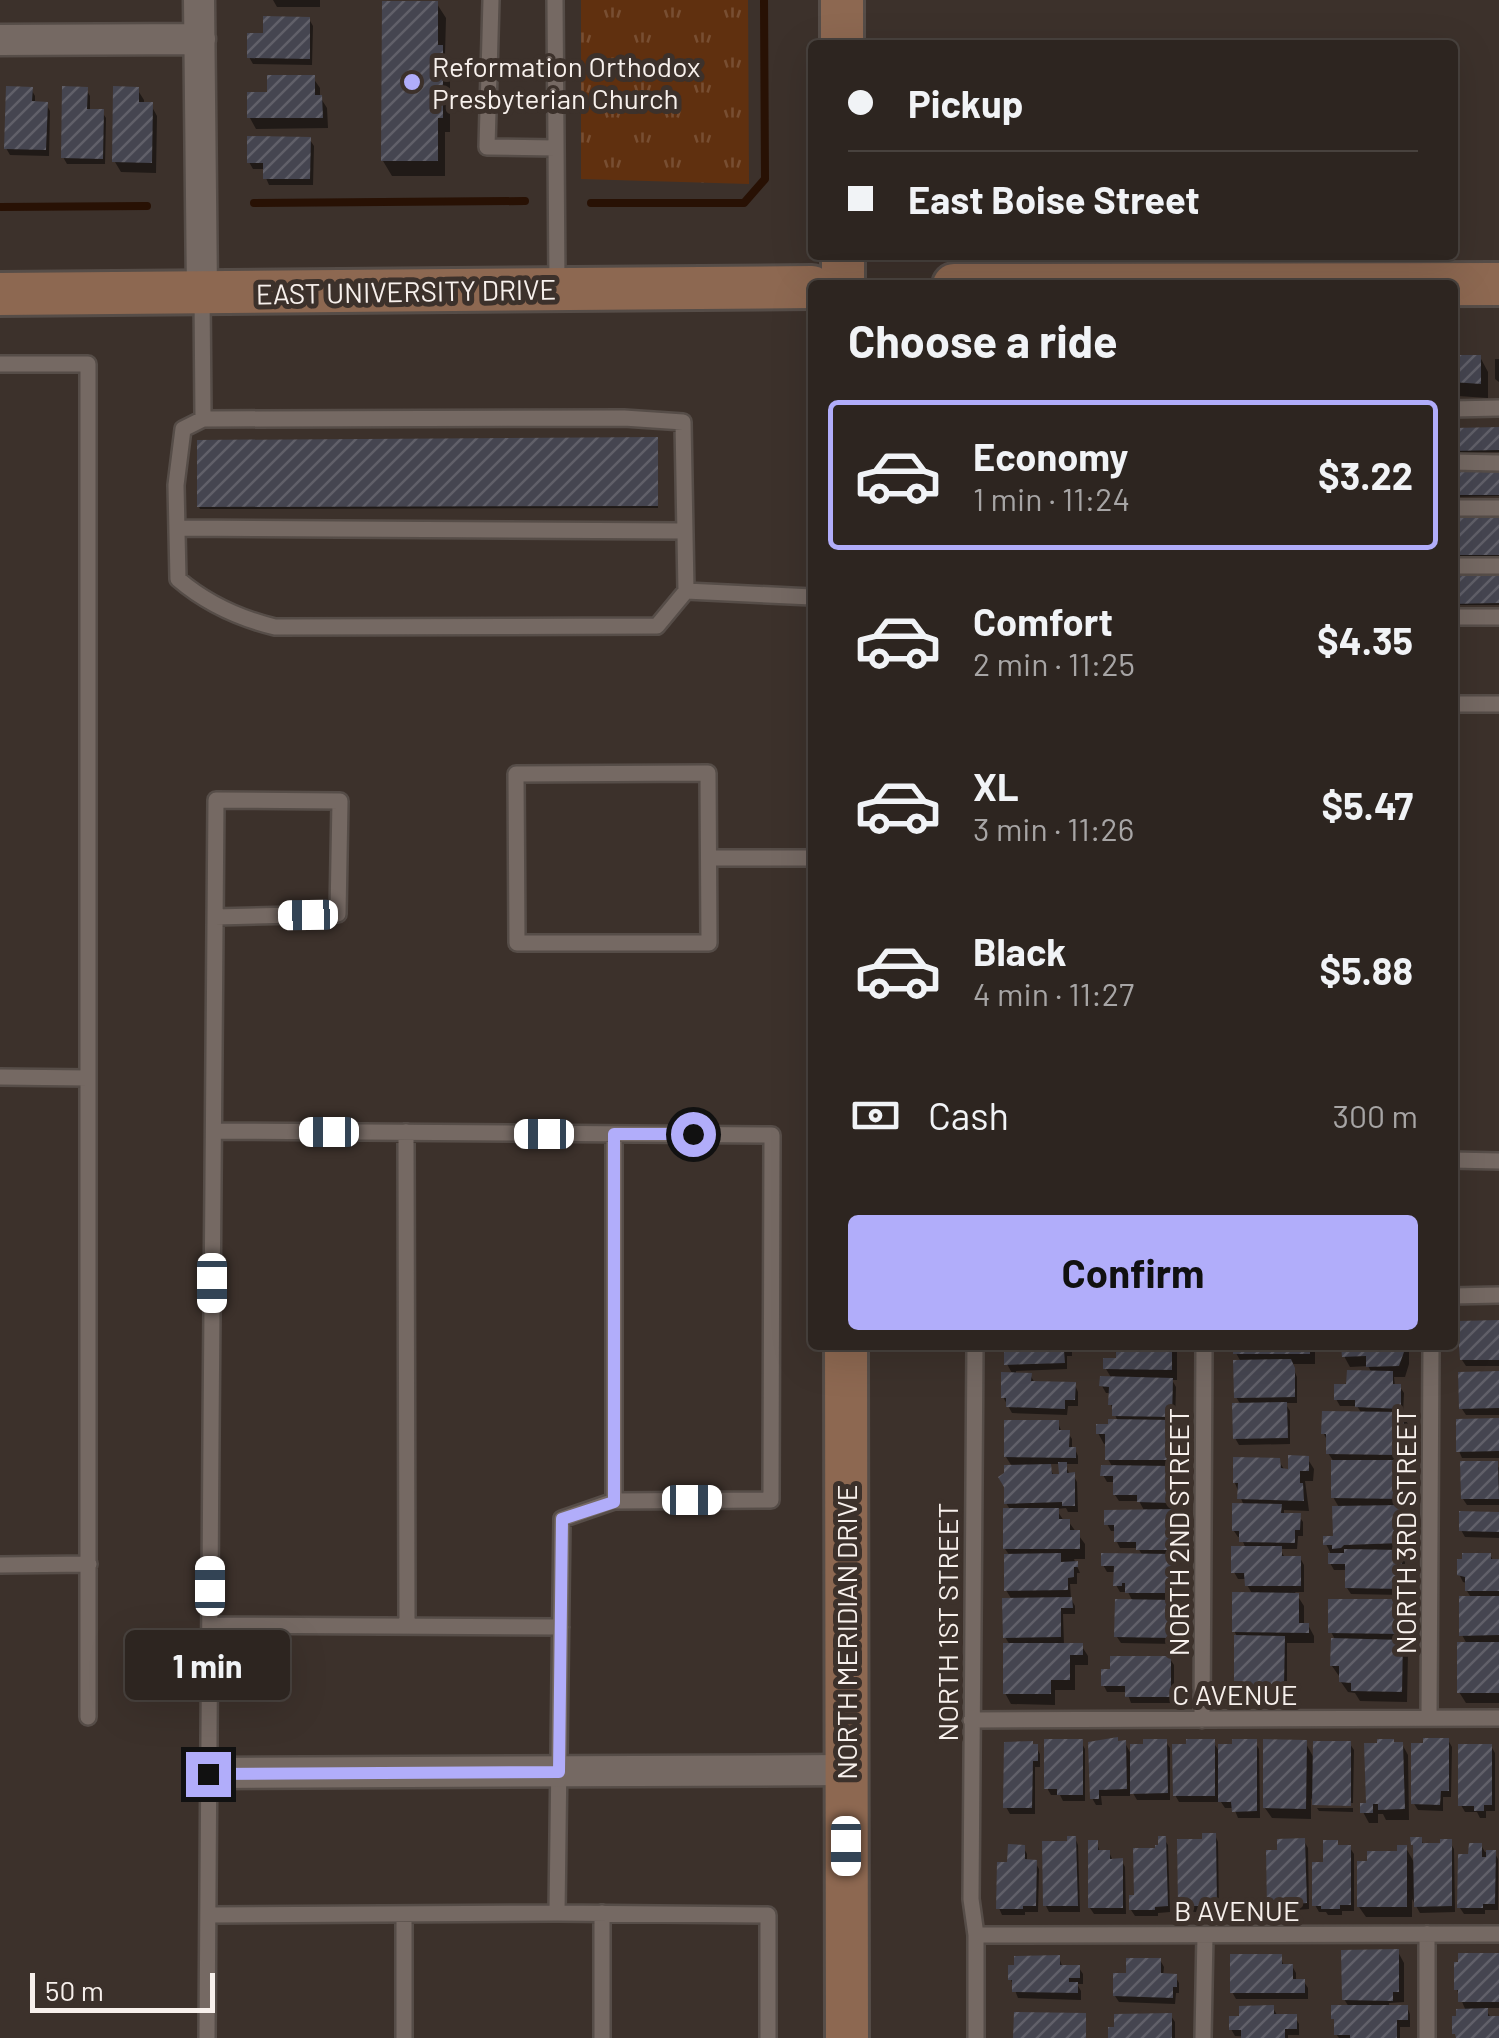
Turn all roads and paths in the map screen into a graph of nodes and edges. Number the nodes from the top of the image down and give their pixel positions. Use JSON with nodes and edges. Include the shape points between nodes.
{"nodes":[{"id":1,"x":199,"y":0,"type":"edge"},
{"id":2,"x":491,"y":0,"type":"edge"},
{"id":3,"x":555,"y":0,"type":"edge"},
{"id":4,"x":842,"y":0,"type":"edge"},
{"id":5,"x":0,"y":40,"type":"edge"},
{"id":6,"x":200,"y":40,"type":"junction"},
{"id":7,"x":842,"y":40,"type":"edge"},
{"id":8,"x":555,"y":148,"type":"junction"},
{"id":9,"x":1458,"y":284,"type":"edge"},
{"id":10,"x":1499,"y":284,"type":"edge"},
{"id":11,"x":808,"y":287,"type":"edge"},
{"id":12,"x":557,"y":289,"type":"junction"},
{"id":13,"x":202,"y":293,"type":"junction"},
{"id":14,"x":0,"y":294,"type":"edge"},
{"id":15,"x":0,"y":364,"type":"edge"},
{"id":16,"x":1499,"y":408,"type":"edge"},
{"id":17,"x":1458,"y":409,"type":"edge"},
{"id":18,"x":203,"y":419,"type":"junction"},
{"id":19,"x":1458,"y":462,"type":"edge"},
{"id":20,"x":1499,"y":463,"type":"edge"},
{"id":21,"x":1458,"y":508,"type":"edge"},
{"id":22,"x":1499,"y":508,"type":"edge"},
{"id":23,"x":177,"y":528,"type":"junction"},
{"id":24,"x":684,"y":531,"type":"junction"},
{"id":25,"x":1458,"y":566,"type":"edge"},
{"id":26,"x":1499,"y":566,"type":"edge"},
{"id":27,"x":686,"y":591,"type":"junction"},
{"id":28,"x":808,"y":597,"type":"edge"},
{"id":29,"x":1458,"y":618,"type":"edge"},
{"id":30,"x":1499,"y":618,"type":"edge"},
{"id":31,"x":1458,"y":704,"type":"edge"},
{"id":32,"x":1499,"y":704,"type":"edge"},
{"id":33,"x":709,"y":858,"type":"junction"},
{"id":34,"x":808,"y":858,"type":"edge"},
{"id":35,"x":216,"y":917,"type":"junction"},
{"id":36,"x":0,"y":1077,"type":"edge"},
{"id":37,"x":88,"y":1078,"type":"junction"},
{"id":38,"x":214,"y":1131,"type":"junction"},
{"id":39,"x":406,"y":1132,"type":"junction"},
{"id":40,"x":614,"y":1134,"type":"junction"},
{"id":41,"x":1458,"y":1160,"type":"edge"},
{"id":42,"x":1499,"y":1161,"type":"edge"},
{"id":43,"x":1458,"y":1296,"type":"edge"},
{"id":44,"x":1499,"y":1296,"type":"edge"},
{"id":45,"x":846,"y":1350,"type":"edge"},
{"id":46,"x":975,"y":1350,"type":"edge"},
{"id":47,"x":1204,"y":1350,"type":"edge"},
{"id":48,"x":1431,"y":1350,"type":"edge"},
{"id":49,"x":614,"y":1502,"type":"junction"},
{"id":50,"x":0,"y":1564,"type":"edge"},
{"id":51,"x":89,"y":1564,"type":"junction"},
{"id":52,"x":210,"y":1624,"type":"junction"},
{"id":53,"x":407,"y":1625,"type":"junction"},
{"id":54,"x":561,"y":1626,"type":"junction"},
{"id":55,"x":88,"y":1718,"type":"dead end"},
{"id":56,"x":1429,"y":1718,"type":"junction"},
{"id":57,"x":1499,"y":1718,"type":"edge"},
{"id":58,"x":972,"y":1720,"type":"junction"},
{"id":59,"x":1202,"y":1720,"type":"junction"},
{"id":60,"x":846,"y":1770,"type":"junction"},
{"id":61,"x":559,"y":1772,"type":"junction"},
{"id":62,"x":208,"y":1774,"type":"junction"},
{"id":63,"x":558,"y":1913,"type":"junction"},
{"id":64,"x":602,"y":1913,"type":"junction"},
{"id":65,"x":208,"y":1914,"type":"junction"},
{"id":66,"x":404,"y":1914,"type":"junction"},
{"id":67,"x":1427,"y":1934,"type":"junction"},
{"id":68,"x":1499,"y":1934,"type":"edge"},
{"id":69,"x":976,"y":1935,"type":"junction"},
{"id":70,"x":1205,"y":1935,"type":"junction"},
{"id":71,"x":207,"y":2038,"type":"edge"},
{"id":72,"x":404,"y":2038,"type":"edge"},
{"id":73,"x":602,"y":2038,"type":"edge"},
{"id":74,"x":768,"y":2038,"type":"edge"},
{"id":75,"x":847,"y":2038,"type":"edge"},
{"id":76,"x":976,"y":2038,"type":"edge"},
{"id":77,"x":1204,"y":2038,"type":"edge"},
{"id":78,"x":1426,"y":2038,"type":"edge"}],
"edges":[{"from":1,"to":6,"type":"street"},
{"from":2,"to":8,"type":"lane","via":[[488,147]]},
{"from":3,"to":8,"type":"lane"},
{"from":4,"to":7,"type":"main road"},
{"from":5,"to":6,"type":"street"},
{"from":6,"to":13,"type":"street"},
{"from":8,"to":12,"type":"lane"},
{"from":9,"to":10,"type":"main road"},
{"from":11,"to":12,"type":"main road","name":"EAST UNIVERSITY DRIVE"},
{"from":12,"to":13,"type":"main road","name":"EAST UNIVERSITY DRIVE"},
{"from":13,"to":14,"type":"main road","name":"EAST UNIVERSITY DRIVE"},
{"from":13,"to":18,"type":"lane"},
{"from":15,"to":37,"type":"lane","via":[[88,364]]},
{"from":16,"to":17,"type":"lane"},
{"from":18,"to":23,"type":"lane","via":[[183,429]]},
{"from":18,"to":24,"type":"lane","via":[[682,422]]},
{"from":19,"to":20,"type":"lane"},
{"from":21,"to":22,"type":"lane"},
{"from":23,"to":24,"type":"lane"},
{"from":23,"to":27,"type":"lane","via":[[178,579],[199,598],[275,627],[656,626]]},
{"from":24,"to":27,"type":"lane"},
{"from":25,"to":26,"type":"lane"},
{"from":27,"to":28,"type":"lane"},
{"from":29,"to":30,"type":"lane"},
{"from":31,"to":32,"type":"lane"},
{"from":33,"to":33,"type":"lane","via":[[708,773],[516,774],[516,943],[709,943]]},
{"from":33,"to":34,"type":"lane"},
{"from":35,"to":35,"type":"lane","via":[[338,914],[340,801],[216,800]]},
{"from":35,"to":38,"type":"lane"},
{"from":36,"to":37,"type":"lane"},
{"from":37,"to":51,"type":"lane"},
{"from":38,"to":39,"type":"lane"},
{"from":38,"to":52,"type":"lane"},
{"from":39,"to":40,"type":"lane"},
{"from":39,"to":53,"type":"lane"},
{"from":40,"to":49,"type":"lane"},
{"from":40,"to":49,"type":"lane","via":[[772,1135],[771,1500]]},
{"from":41,"to":42,"type":"lane"},
{"from":43,"to":44,"type":"lane"},
{"from":45,"to":60,"type":"main road","name":"NORTH MERIDIAN DRIVE"},
{"from":46,"to":58,"type":"lane","name":"NORTH 1ST STREET"},
{"from":47,"to":59,"type":"lane","name":"NORTH 2ND STREET"},
{"from":48,"to":56,"type":"lane","name":"NORTH 3RD STREET"},
{"from":49,"to":54,"type":"lane","via":[[562,1519]]},
{"from":50,"to":51,"type":"lane"},
{"from":51,"to":55,"type":"lane"},
{"from":52,"to":53,"type":"lane"},
{"from":52,"to":62,"type":"lane"},
{"from":53,"to":54,"type":"lane"},
{"from":54,"to":61,"type":"lane"},
{"from":56,"to":57,"type":"lane","name":"C AVENUE"},
{"from":56,"to":59,"type":"lane","name":"C AVENUE"},
{"from":58,"to":59,"type":"lane","name":"C AVENUE"},
{"from":58,"to":69,"type":"lane","name":"NORTH 1ST STREET"},
{"from":60,"to":61,"type":"street"},
{"from":60,"to":75,"type":"main road","name":"NORTH MERIDIAN DRIVE"},
{"from":61,"to":62,"type":"street"},
{"from":61,"to":63,"type":"lane"},
{"from":62,"to":65,"type":"lane"},
{"from":63,"to":64,"type":"lane"},
{"from":63,"to":66,"type":"lane"},
{"from":64,"to":73,"type":"lane"},
{"from":64,"to":74,"type":"lane","via":[[768,1915]]},
{"from":65,"to":66,"type":"lane"},
{"from":65,"to":71,"type":"lane"},
{"from":66,"to":72,"type":"lane"},
{"from":67,"to":68,"type":"lane","name":"B AVENUE"},
{"from":67,"to":70,"type":"lane","name":"B AVENUE"},
{"from":67,"to":78,"type":"lane"},
{"from":69,"to":70,"type":"lane","name":"B AVENUE"},
{"from":69,"to":76,"type":"lane","name":"NORTH 1ST STREET"},
{"from":70,"to":77,"type":"lane"}]}
